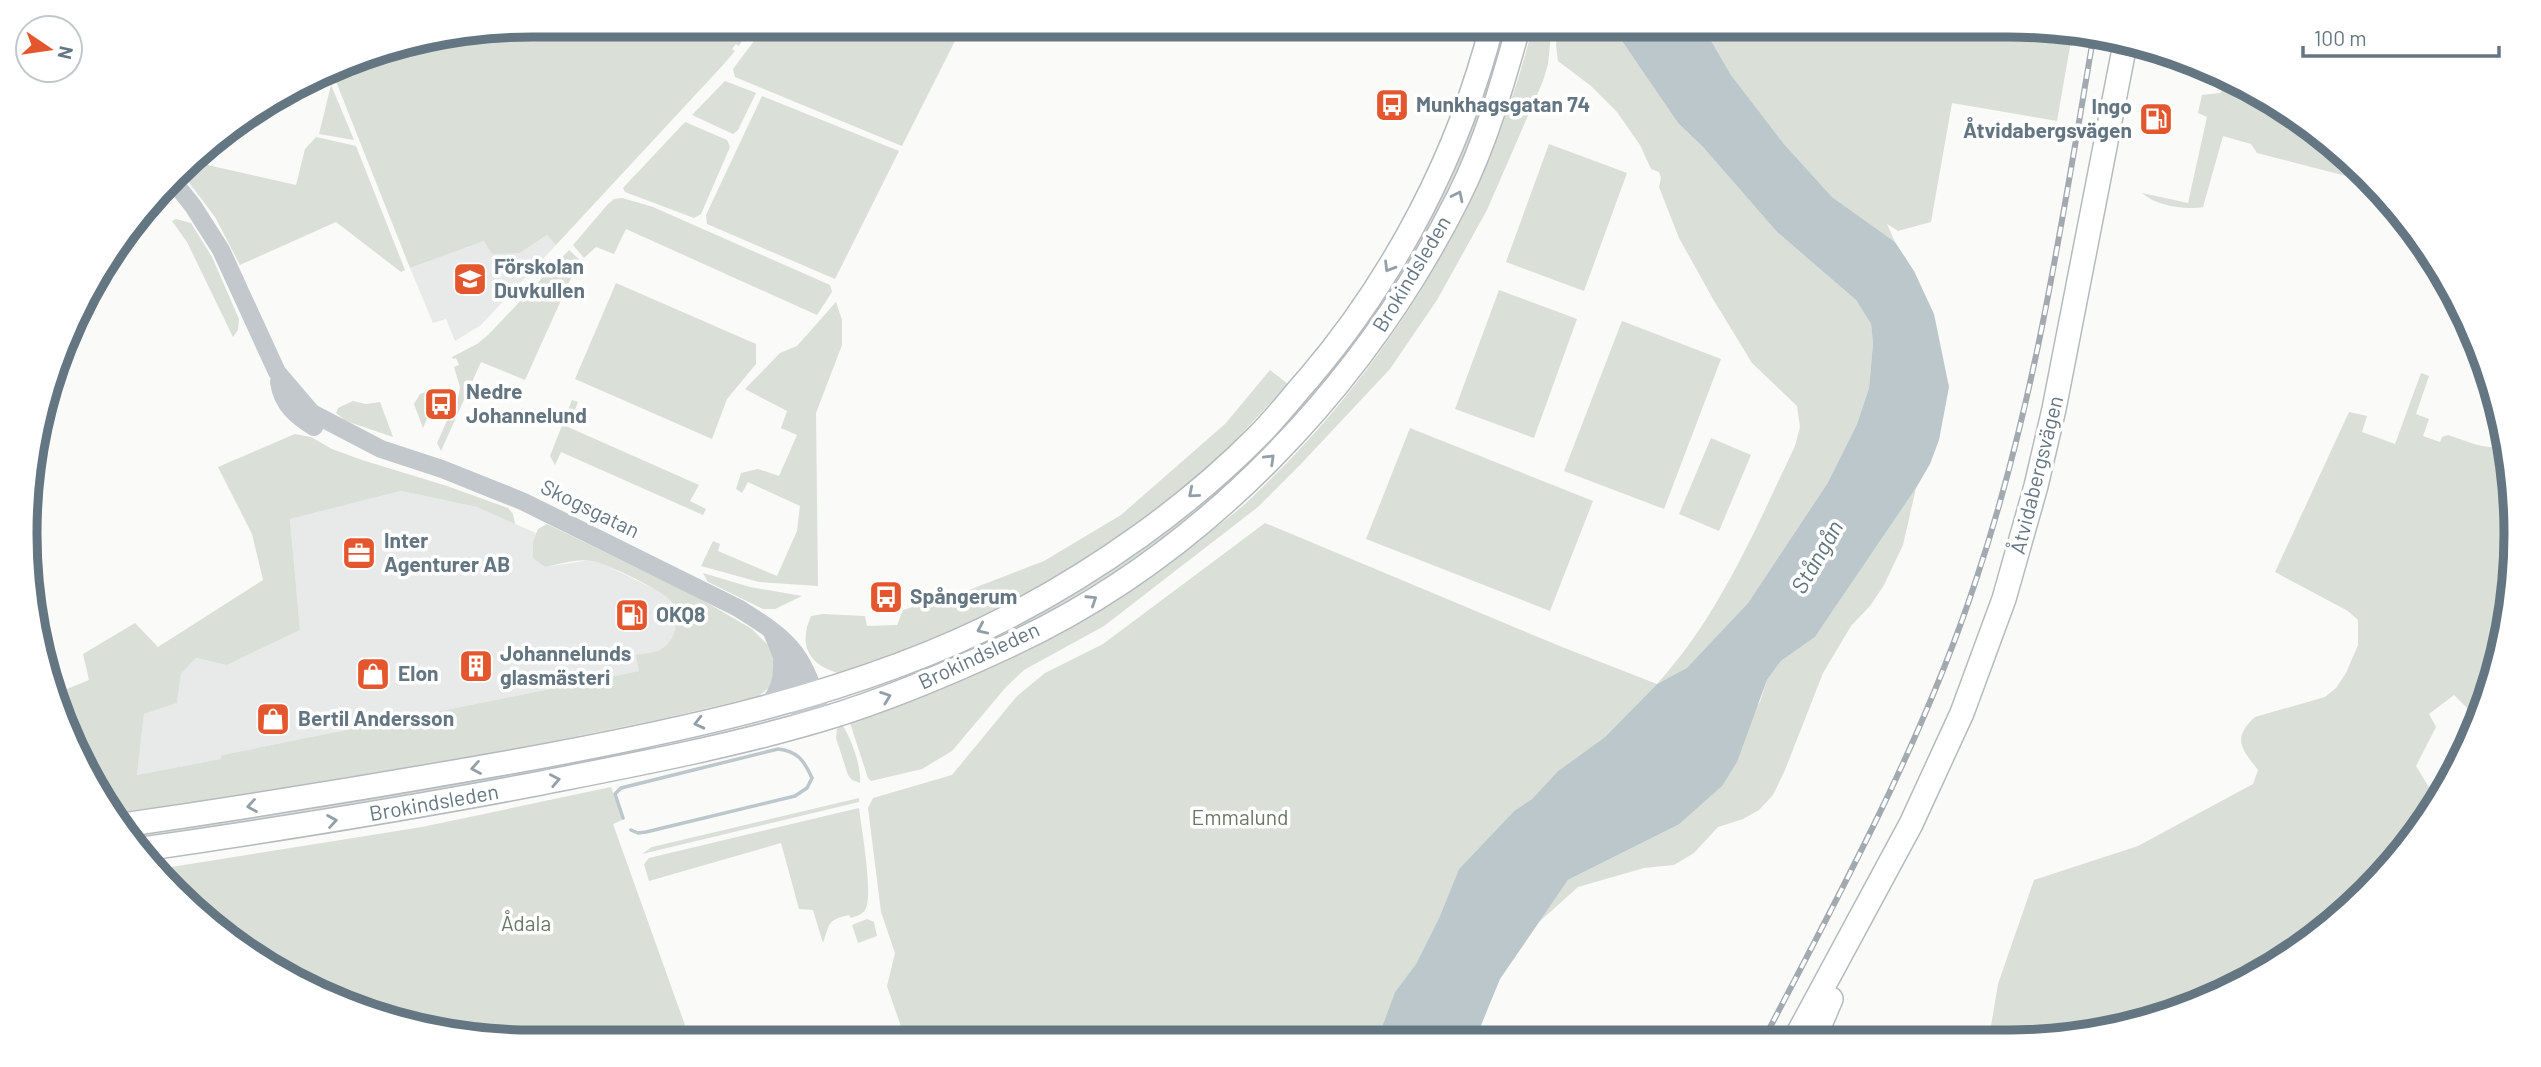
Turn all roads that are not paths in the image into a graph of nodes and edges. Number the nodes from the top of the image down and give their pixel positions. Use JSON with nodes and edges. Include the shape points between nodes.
{"nodes":[{"id":1,"x":1488,"y":37,"type":"edge"},
{"id":2,"x":1515,"y":37,"type":"edge"},
{"id":3,"x":2123,"y":51,"type":"edge"},
{"id":4,"x":178,"y":187,"type":"edge"},
{"id":5,"x":770,"y":628,"type":"junction"},
{"id":6,"x":782,"y":658,"type":"junction"},
{"id":7,"x":806,"y":695,"type":"junction"},
{"id":8,"x":766,"y":706,"type":"junction"},
{"id":9,"x":813,"y":722,"type":"junction"},
{"id":10,"x":130,"y":824,"type":"edge"},
{"id":11,"x":149,"y":848,"type":"edge"},
{"id":12,"x":1885,"y":874,"type":"junction"},
{"id":13,"x":1800,"y":1030,"type":"edge"},
{"id":14,"x":1818,"y":1030,"type":"edge"}],
"edges":[{"from":1,"to":7,"type":"main road","name":"Brokindsleden","one_way":true,"via":[[1447,156],[1406,240],[1330,354],[1258,436],[1130,543],[1008,618],[924,654]]},
{"from":9,"to":2,"type":"main road","name":"Brokindsleden","one_way":true,"via":[[929,681],[1012,645],[1079,608],[1152,561],[1225,502],[1289,441],[1369,345],[1432,247],[1484,135]]},
{"from":3,"to":12,"type":"main road","name":"Åtvidabergsvägen","via":[[2065,355],[2021,544],[1962,713]]},
{"from":4,"to":5,"type":"street","name":"Skogsgatan","via":[[220,250],[277,372],[312,413],[381,449],[522,501],[696,586]]},
{"from":5,"to":6,"type":"street","name":"Skogsgatan"},
{"from":5,"to":7,"type":"street","name":"Skogsgatan","via":[[795,651],[808,673]]},
{"from":6,"to":7,"type":"street","name":"Skogsgatan"},
{"from":6,"to":8,"type":"street","via":[[780,686]]},
{"from":7,"to":8,"type":"main road","name":"Brokindsleden"},
{"from":7,"to":9,"type":"street","name":"Skogsgatan"},
{"from":8,"to":10,"type":"main road","name":"Brokindsleden","one_way":true,"via":[[590,748]]},
{"from":11,"to":9,"type":"main road","name":"Brokindsleden","one_way":true,"via":[[422,805],[644,763]]},
{"from":12,"to":13,"type":"main road","name":"Åtvidabergsvägen"},
{"from":12,"to":14,"type":"main road","name":"Åtvidabergsvägen"}]}
